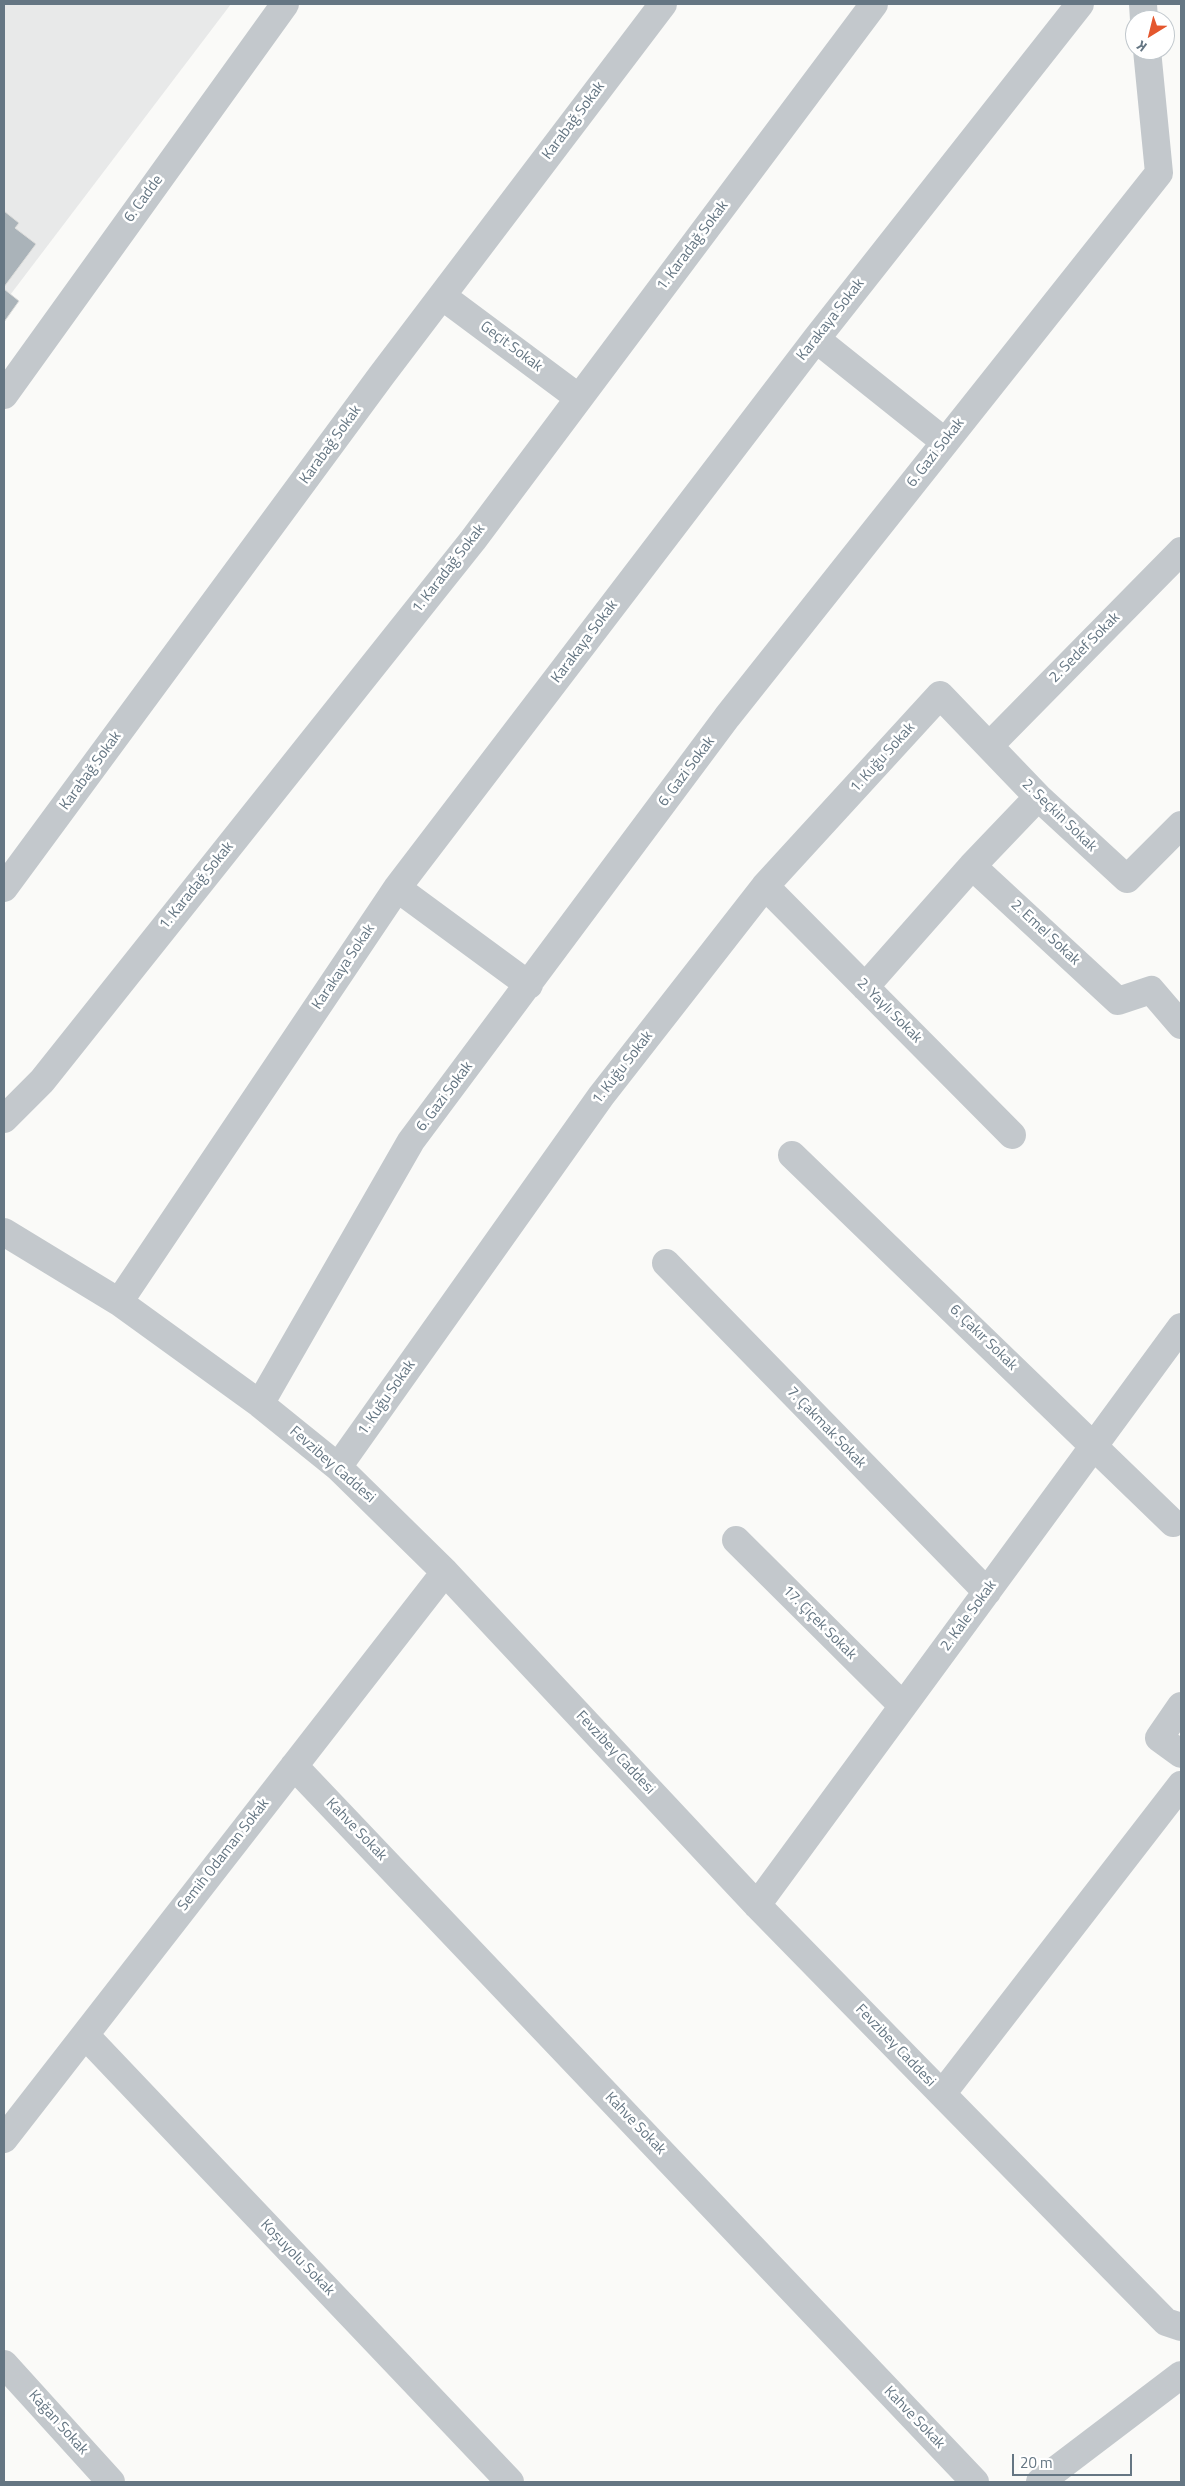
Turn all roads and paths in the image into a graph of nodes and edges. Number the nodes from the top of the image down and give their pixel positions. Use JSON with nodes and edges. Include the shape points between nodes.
{"nodes":[{"id":1,"x":285,"y":4,"type":"edge"},
{"id":2,"x":662,"y":4,"type":"edge"},
{"id":3,"x":874,"y":4,"type":"edge"},
{"id":4,"x":1080,"y":4,"type":"edge"},
{"id":5,"x":1148,"y":60,"type":"edge"},
{"id":6,"x":442,"y":296,"type":"junction"},
{"id":7,"x":816,"y":338,"type":"junction"},
{"id":8,"x":4,"y":395,"type":"edge"},
{"id":9,"x":579,"y":398,"type":"junction"},
{"id":10,"x":945,"y":442,"type":"junction"},
{"id":11,"x":1181,"y":551,"type":"edge"},
{"id":12,"x":940,"y":695,"type":"joint"},
{"id":13,"x":989,"y":746,"type":"junction"},
{"id":14,"x":1038,"y":797,"type":"junction"},
{"id":15,"x":1181,"y":825,"type":"edge"},
{"id":16,"x":972,"y":866,"type":"junction"},
{"id":17,"x":765,"y":886,"type":"junction"},
{"id":18,"x":4,"y":888,"type":"edge"},
{"id":19,"x":397,"y":888,"type":"junction"},
{"id":20,"x":529,"y":985,"type":"junction"},
{"id":21,"x":865,"y":986,"type":"junction"},
{"id":22,"x":1181,"y":1025,"type":"edge"},
{"id":23,"x":4,"y":1119,"type":"edge"},
{"id":24,"x":1012,"y":1135,"type":"dead end"},
{"id":25,"x":792,"y":1155,"type":"dead end"},
{"id":26,"x":4,"y":1232,"type":"edge"},
{"id":27,"x":666,"y":1263,"type":"dead end"},
{"id":28,"x":119,"y":1302,"type":"junction"},
{"id":29,"x":1181,"y":1327,"type":"edge"},
{"id":30,"x":260,"y":1404,"type":"junction"},
{"id":31,"x":1095,"y":1445,"type":"junction"},
{"id":32,"x":338,"y":1467,"type":"junction"},
{"id":33,"x":1173,"y":1523,"type":"dead end"},
{"id":34,"x":736,"y":1540,"type":"dead end"},
{"id":35,"x":445,"y":1572,"type":"junction"},
{"id":36,"x":987,"y":1592,"type":"junction"},
{"id":37,"x":903,"y":1706,"type":"junction"},
{"id":38,"x":1181,"y":1706,"type":"edge"},
{"id":39,"x":1181,"y":1754,"type":"edge"},
{"id":40,"x":294,"y":1766,"type":"junction"},
{"id":41,"x":1181,"y":1784,"type":"edge"},
{"id":42,"x":757,"y":1905,"type":"junction"},
{"id":43,"x":85,"y":2035,"type":"junction"},
{"id":44,"x":942,"y":2094,"type":"junction"},
{"id":45,"x":4,"y":2139,"type":"edge"},
{"id":46,"x":1181,"y":2328,"type":"edge"},
{"id":47,"x":4,"y":2364,"type":"edge"},
{"id":48,"x":1181,"y":2375,"type":"edge"},
{"id":49,"x":112,"y":2482,"type":"edge"},
{"id":50,"x":510,"y":2482,"type":"edge"},
{"id":51,"x":975,"y":2482,"type":"edge"},
{"id":52,"x":1040,"y":2482,"type":"edge"}],
"edges":[{"from":1,"to":8,"type":"street","name":"6. Cadde"},
{"from":2,"to":6,"type":"street","name":"Karabağ Sokak"},
{"from":3,"to":9,"type":"street","name":"1. Karadağ Sokak"},
{"from":4,"to":7,"type":"street","name":"Karakaya Sokak"},
{"from":5,"to":10,"type":"street","name":"6. Gazi Sokak","via":[[1159,173]]},
{"from":6,"to":9,"type":"street","name":"Geçit Sokak"},
{"from":6,"to":18,"type":"street","name":"Karabağ Sokak"},
{"from":7,"to":10,"type":"street"},
{"from":7,"to":19,"type":"street","name":"Karakaya Sokak"},
{"from":9,"to":23,"type":"street","name":"1. Karadağ Sokak","via":[[473,540],[42,1081]]},
{"from":10,"to":20,"type":"street","name":"6. Gazi Sokak","via":[[727,718]]},
{"from":11,"to":13,"type":"street","name":"2. Sedef Sokak"},
{"from":12,"to":13,"type":"street","name":"2. Seçkin Sokak"},
{"from":12,"to":17,"type":"street","name":"1. Kuğu Sokak"},
{"from":13,"to":14,"type":"street","name":"2. Seçkin Sokak"},
{"from":14,"to":15,"type":"street","name":"2. Seçkin Sokak","via":[[1127,879]]},
{"from":14,"to":16,"type":"street"},
{"from":16,"to":21,"type":"street"},
{"from":16,"to":22,"type":"street","name":"2. Emel Sokak","via":[[1118,1001],[1151,990]]},
{"from":17,"to":21,"type":"street","name":"2. Yaylı Sokak"},
{"from":17,"to":32,"type":"street","name":"1. Kuğu Sokak","via":[[601,1096]]},
{"from":19,"to":20,"type":"street"},
{"from":19,"to":28,"type":"street","name":"Karakaya Sokak"},
{"from":20,"to":30,"type":"street","name":"6. Gazi Sokak","via":[[411,1142]]},
{"from":21,"to":24,"type":"street","name":"2. Yaylı Sokak"},
{"from":25,"to":31,"type":"street","name":"6. Çakır Sokak"},
{"from":26,"to":28,"type":"street","name":"Fevzibey Caddesi"},
{"from":27,"to":36,"type":"street","name":"7. Çakmak Sokak"},
{"from":28,"to":30,"type":"street","name":"Fevzibey Caddesi"},
{"from":29,"to":31,"type":"street","name":"2. Kale Sokak"},
{"from":30,"to":32,"type":"street","name":"Fevzibey Caddesi"},
{"from":31,"to":33,"type":"street","name":"6. Çakır Sokak"},
{"from":31,"to":36,"type":"street","name":"2. Kale Sokak"},
{"from":32,"to":35,"type":"street","name":"Fevzibey Caddesi"},
{"from":34,"to":37,"type":"street","name":"17. Çiçek Sokak"},
{"from":35,"to":40,"type":"street","name":"Semih Odaman Sokak"},
{"from":35,"to":42,"type":"street","name":"Fevzibey Caddesi"},
{"from":36,"to":37,"type":"street","name":"2. Kale Sokak"},
{"from":37,"to":42,"type":"street","name":"2. Kale Sokak"},
{"from":38,"to":39,"type":"street","via":[[1159,1738]]},
{"from":40,"to":43,"type":"street","name":"Semih Odaman Sokak"},
{"from":40,"to":51,"type":"street","name":"Kahve Sokak"},
{"from":41,"to":44,"type":"street"},
{"from":42,"to":44,"type":"street","name":"Fevzibey Caddesi"},
{"from":43,"to":45,"type":"street","name":"Semih Odaman Sokak"},
{"from":43,"to":50,"type":"street","name":"Koşuyolu Sokak"},
{"from":44,"to":46,"type":"street","name":"Fevzibey Caddesi","via":[[1166,2322]]},
{"from":47,"to":49,"type":"street","name":"Kağan Sokak"},
{"from":48,"to":52,"type":"street"}]}
